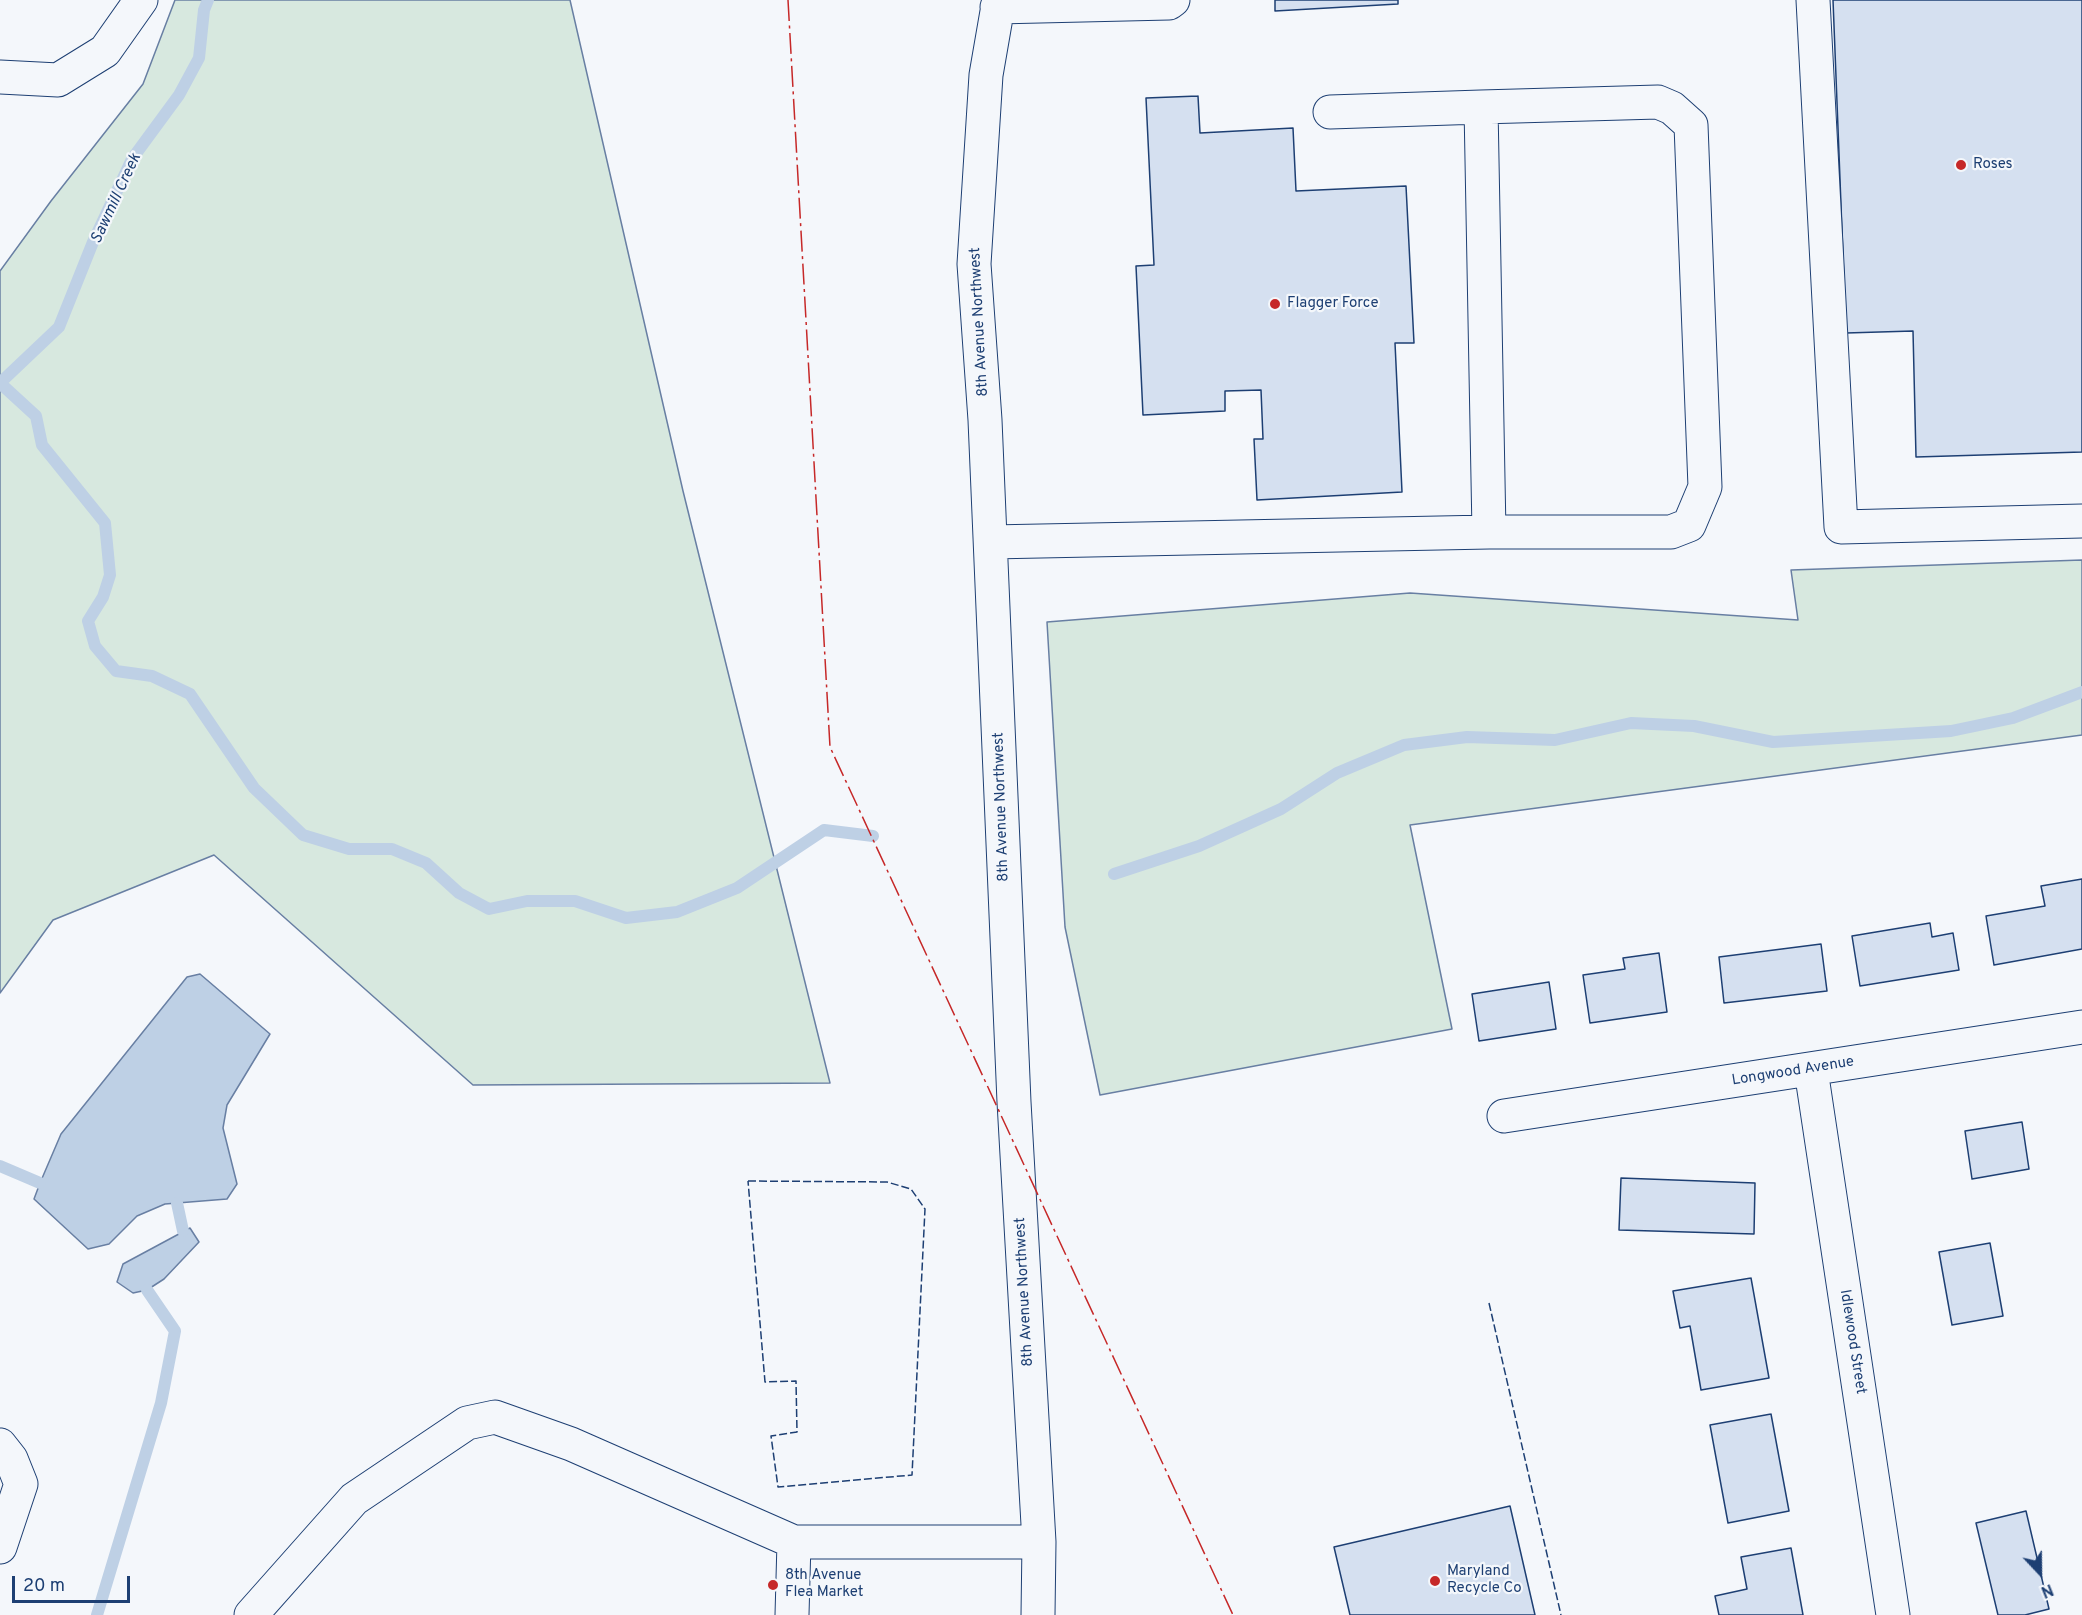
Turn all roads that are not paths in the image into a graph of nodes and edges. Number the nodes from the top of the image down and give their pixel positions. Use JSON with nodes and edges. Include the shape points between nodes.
{"nodes":[{"id":1,"x":141,"y":0,"type":"edge"},
{"id":2,"x":1173,"y":0,"type":"edge"},
{"id":3,"x":1813,"y":0,"type":"edge"},
{"id":4,"x":998,"y":4,"type":"edge"},
{"id":5,"x":0,"y":77,"type":"edge"},
{"id":6,"x":1481,"y":107,"type":"junction"},
{"id":7,"x":1330,"y":112,"type":"dead end"},
{"id":8,"x":2082,"y":521,"type":"edge"},
{"id":9,"x":1489,"y":532,"type":"junction"},
{"id":10,"x":991,"y":542,"type":"junction"},
{"id":11,"x":2082,"y":1027,"type":"edge"},
{"id":12,"x":1811,"y":1070,"type":"junction"},
{"id":13,"x":1504,"y":1116,"type":"dead end"},
{"id":14,"x":0,"y":1445,"type":"edge"},
{"id":15,"x":794,"y":1542,"type":"junction"},
{"id":16,"x":1039,"y":1542,"type":"junction"},
{"id":17,"x":0,"y":1547,"type":"edge"},
{"id":18,"x":251,"y":1615,"type":"edge"},
{"id":19,"x":792,"y":1615,"type":"edge"},
{"id":20,"x":1038,"y":1615,"type":"edge"},
{"id":21,"x":1893,"y":1615,"type":"edge"}],
"edges":[{"from":1,"to":5,"type":"street","via":[[105,51],[58,80]]},
{"from":2,"to":4,"type":"street"},
{"from":3,"to":8,"type":"street","via":[[1841,527]]},
{"from":4,"to":10,"type":"street","name":"8th Avenue Northwest","via":[[986,75],[974,264]]},
{"from":6,"to":7,"type":"street"},
{"from":6,"to":9,"type":"street"},
{"from":6,"to":9,"type":"street","via":[[1658,102],[1672,108],[1691,125],[1705,487],[1689,525],[1671,532]]},
{"from":9,"to":10,"type":"street"},
{"from":10,"to":16,"type":"street","name":"8th Avenue Northwest","via":[[1014,1101]]},
{"from":11,"to":12,"type":"street","name":"Longwood Avenue"},
{"from":12,"to":13,"type":"street","name":"Longwood Avenue"},
{"from":12,"to":21,"type":"street","name":"Idlewood Street"},
{"from":14,"to":17,"type":"street","via":[[11,1459],[21,1484]]},
{"from":15,"to":16,"type":"street"},
{"from":15,"to":18,"type":"street","via":[[572,1444],[495,1418],[467,1423],[354,1499]]},
{"from":15,"to":19,"type":"street"},
{"from":16,"to":20,"type":"street","name":"8th Avenue Northwest"}]}
